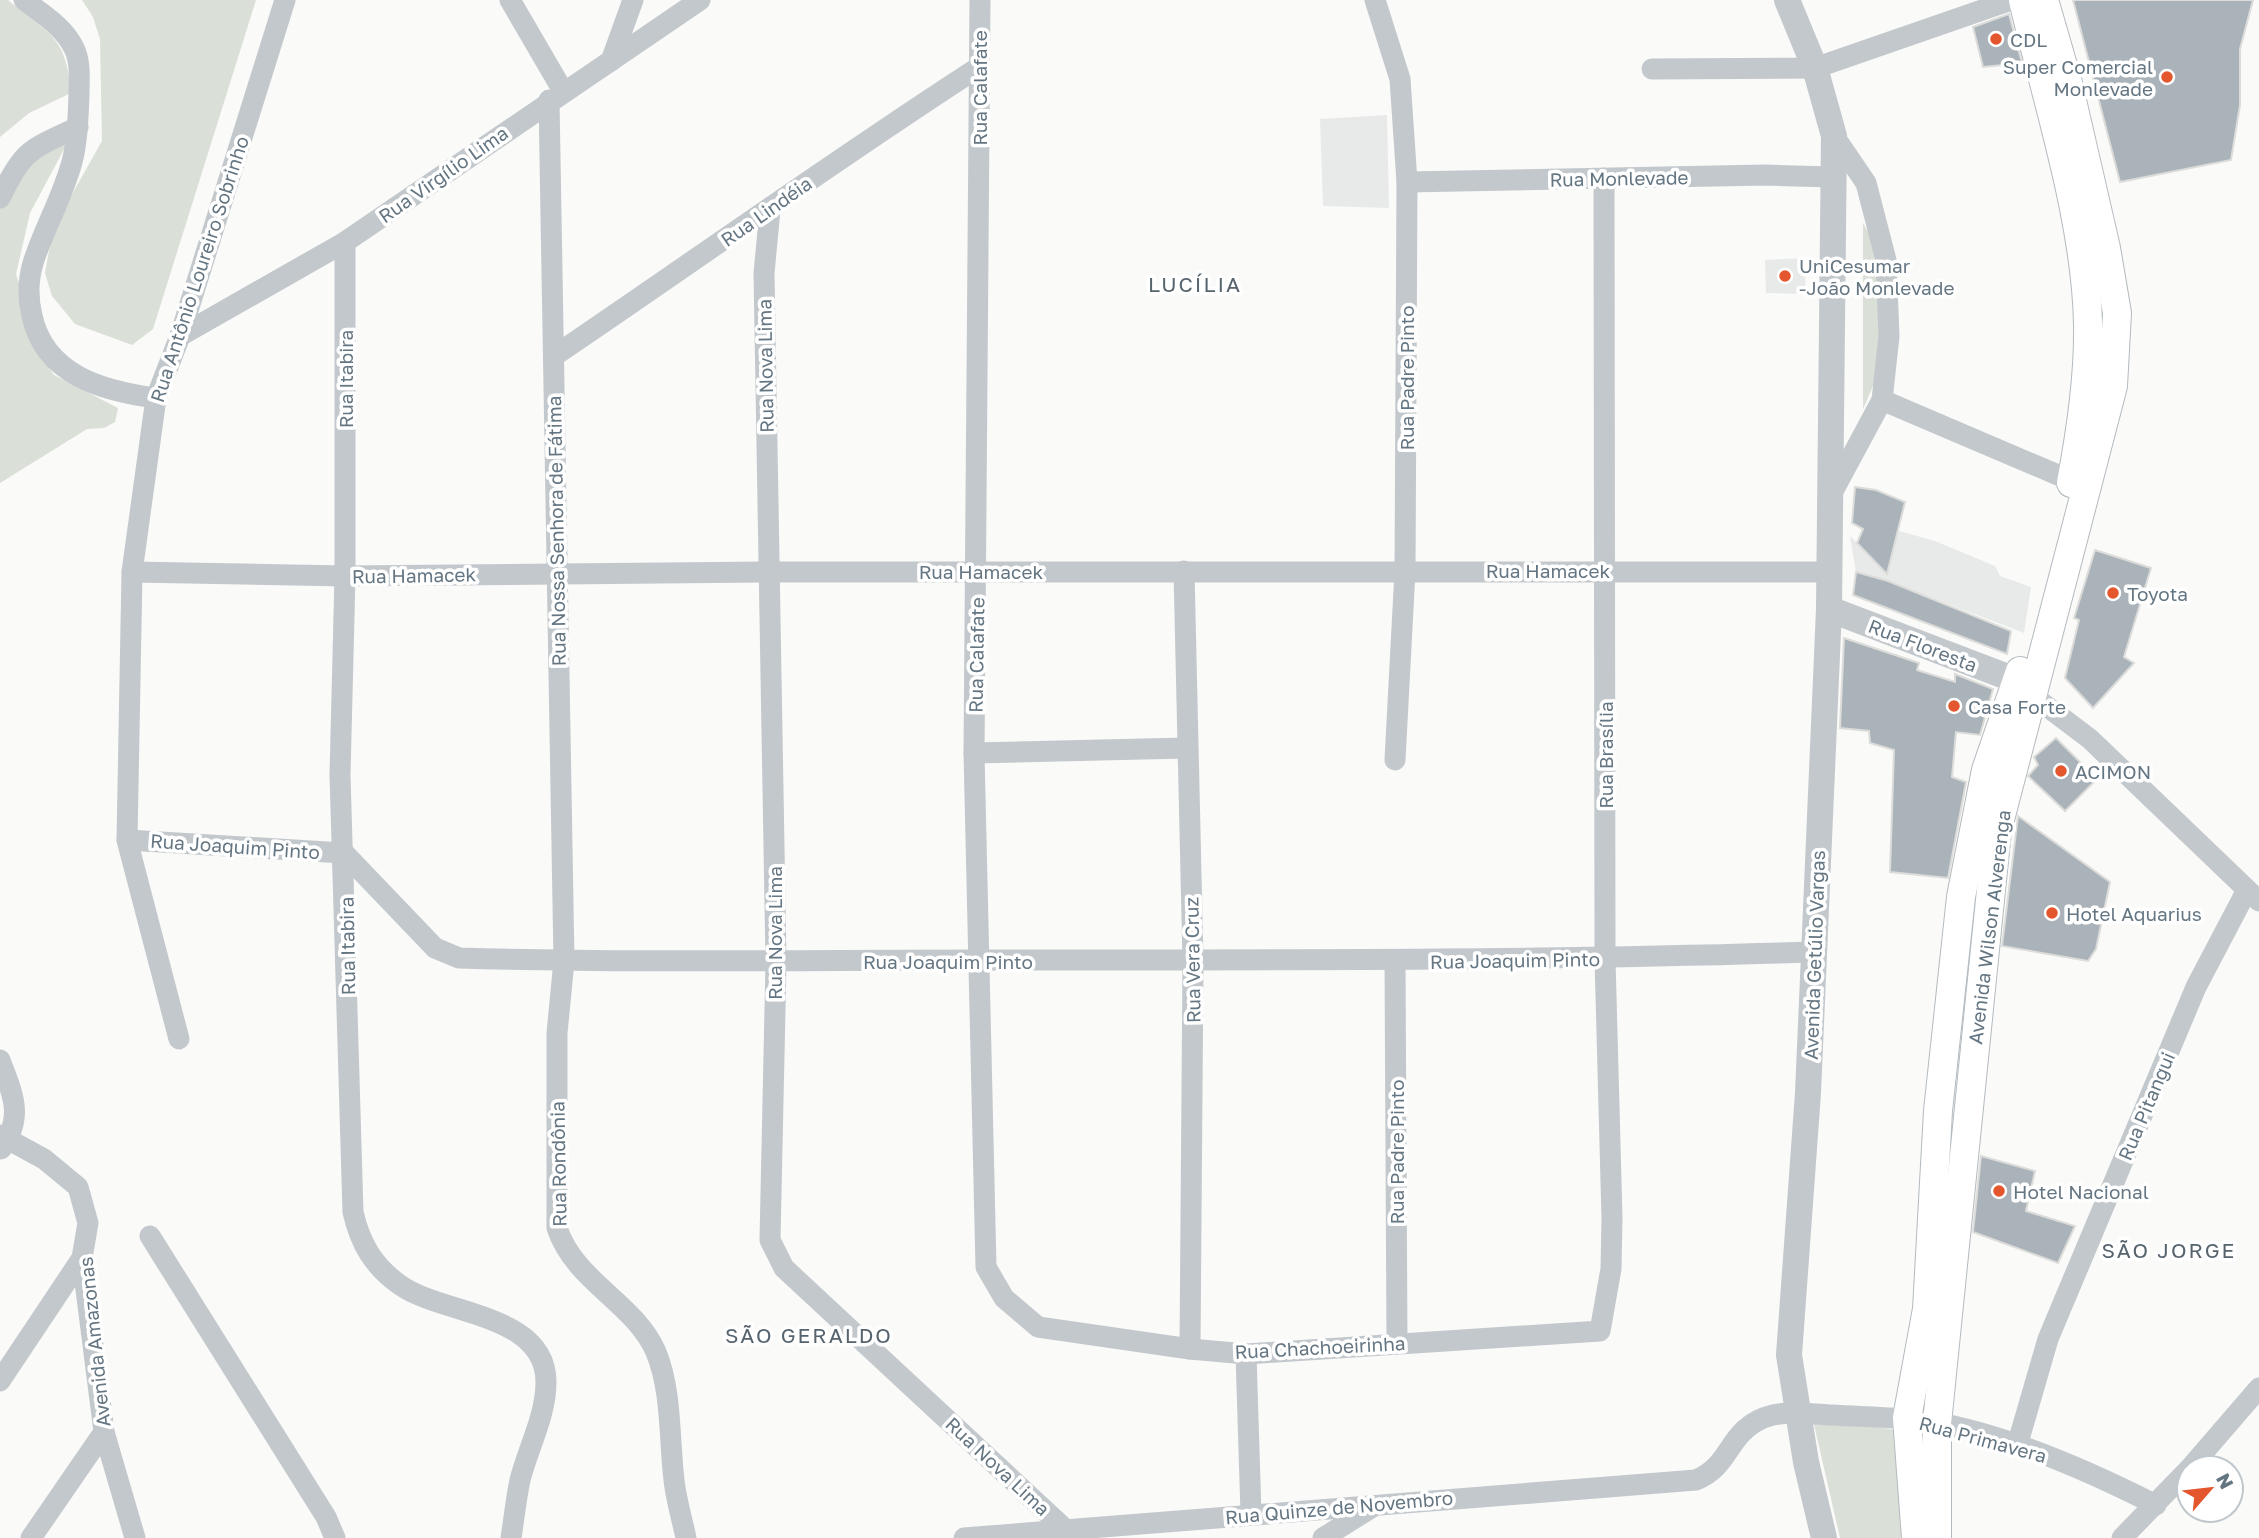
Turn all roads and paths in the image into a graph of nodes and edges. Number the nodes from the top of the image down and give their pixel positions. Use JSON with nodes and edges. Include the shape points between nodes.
{"nodes":[{"id":1,"x":24,"y":0,"type":"edge"},
{"id":2,"x":285,"y":0,"type":"edge"},
{"id":3,"x":510,"y":0,"type":"edge"},
{"id":4,"x":633,"y":0,"type":"edge"},
{"id":5,"x":700,"y":0,"type":"edge"},
{"id":6,"x":979,"y":0,"type":"edge"},
{"id":7,"x":1375,"y":0,"type":"edge"},
{"id":8,"x":1787,"y":0,"type":"edge"},
{"id":9,"x":2011,"y":0,"type":"edge"},
{"id":10,"x":2023,"y":0,"type":"edge"},
{"id":11,"x":2044,"y":0,"type":"edge"},
{"id":12,"x":611,"y":61,"type":"junction"},
{"id":13,"x":979,"y":67,"type":"junction"},
{"id":14,"x":1815,"y":68,"type":"junction"},
{"id":15,"x":1652,"y":69,"type":"dead end"},
{"id":16,"x":556,"y":96,"type":"junction"},
{"id":17,"x":78,"y":127,"type":"junction"},
{"id":18,"x":1834,"y":136,"type":"junction"},
{"id":19,"x":1831,"y":177,"type":"junction"},
{"id":20,"x":1604,"y":178,"type":"junction"},
{"id":21,"x":1407,"y":182,"type":"junction"},
{"id":22,"x":0,"y":198,"type":"edge"},
{"id":23,"x":770,"y":210,"type":"junction"},
{"id":24,"x":345,"y":243,"type":"junction"},
{"id":25,"x":180,"y":336,"type":"junction"},
{"id":26,"x":554,"y":356,"type":"junction"},
{"id":27,"x":156,"y":398,"type":"junction"},
{"id":28,"x":1882,"y":400,"type":"junction"},
{"id":29,"x":2072,"y":481,"type":"junction"},
{"id":30,"x":1830,"y":495,"type":"junction"},
{"id":31,"x":1605,"y":569,"type":"junction"},
{"id":32,"x":978,"y":571,"type":"junction"},
{"id":33,"x":1184,"y":571,"type":"junction"},
{"id":34,"x":1405,"y":571,"type":"junction"},
{"id":35,"x":132,"y":572,"type":"junction"},
{"id":36,"x":556,"y":572,"type":"junction"},
{"id":37,"x":768,"y":572,"type":"junction"},
{"id":38,"x":1829,"y":572,"type":"junction"},
{"id":39,"x":345,"y":576,"type":"junction"},
{"id":40,"x":1829,"y":609,"type":"junction"},
{"id":41,"x":2025,"y":688,"type":"junction"},
{"id":42,"x":1186,"y":748,"type":"junction"},
{"id":43,"x":974,"y":752,"type":"junction"},
{"id":44,"x":1395,"y":761,"type":"dead end"},
{"id":45,"x":127,"y":840,"type":"junction"},
{"id":46,"x":344,"y":853,"type":"junction"},
{"id":47,"x":2253,"y":896,"type":"edge"},
{"id":48,"x":1813,"y":952,"type":"junction"},
{"id":49,"x":1605,"y":959,"type":"junction"},
{"id":50,"x":979,"y":960,"type":"junction"},
{"id":51,"x":564,"y":961,"type":"junction"},
{"id":52,"x":1193,"y":961,"type":"junction"},
{"id":53,"x":1395,"y":961,"type":"junction"},
{"id":54,"x":776,"y":962,"type":"junction"},
{"id":55,"x":179,"y":1039,"type":"dead end"},
{"id":56,"x":0,"y":1060,"type":"edge"},
{"id":57,"x":3,"y":1142,"type":"edge"},
{"id":58,"x":150,"y":1236,"type":"dead end"},
{"id":59,"x":82,"y":1258,"type":"junction"},
{"id":60,"x":986,"y":1267,"type":"joint"},
{"id":61,"x":1600,"y":1331,"type":"joint"},
{"id":62,"x":1397,"y":1343,"type":"junction"},
{"id":63,"x":1190,"y":1349,"type":"junction"},
{"id":64,"x":1246,"y":1354,"type":"junction"},
{"id":65,"x":0,"y":1381,"type":"edge"},
{"id":66,"x":2259,"y":1388,"type":"edge"},
{"id":67,"x":1800,"y":1414,"type":"junction"},
{"id":68,"x":1907,"y":1419,"type":"junction"},
{"id":69,"x":1937,"y":1423,"type":"junction"},
{"id":70,"x":104,"y":1432,"type":"junction"},
{"id":71,"x":2017,"y":1446,"type":"junction"},
{"id":72,"x":2201,"y":1454,"type":"edge"},
{"id":73,"x":2175,"y":1484,"type":"edge"},
{"id":74,"x":1379,"y":1503,"type":"junction"},
{"id":75,"x":2156,"y":1505,"type":"junction"},
{"id":76,"x":1251,"y":1514,"type":"junction"},
{"id":77,"x":1066,"y":1530,"type":"junction"},
{"id":78,"x":31,"y":1538,"type":"edge"},
{"id":79,"x":135,"y":1538,"type":"edge"},
{"id":80,"x":335,"y":1538,"type":"edge"},
{"id":81,"x":511,"y":1538,"type":"edge"},
{"id":82,"x":686,"y":1538,"type":"edge"},
{"id":83,"x":964,"y":1538,"type":"edge"},
{"id":84,"x":1324,"y":1538,"type":"edge"},
{"id":85,"x":1824,"y":1538,"type":"edge"},
{"id":86,"x":1916,"y":1538,"type":"edge"},
{"id":87,"x":1937,"y":1538,"type":"edge"},
{"id":88,"x":2122,"y":1538,"type":"edge"}],
"edges":[{"from":1,"to":17,"type":"street","via":[[60,28],[73,47],[79,65]]},
{"from":2,"to":25,"type":"street","name":"Rua Antônio Loureiro Sobrinho"},
{"from":3,"to":16,"type":"street"},
{"from":4,"to":12,"type":"street"},
{"from":5,"to":12,"type":"street","name":"Rua Virgílio Lima"},
{"from":6,"to":13,"type":"street","name":"Rua Calafate"},
{"from":7,"to":21,"type":"street","name":"Rua Padre Pinto","via":[[1400,79]]},
{"from":8,"to":14,"type":"street","name":"Avenida Getúlio Vargas"},
{"from":9,"to":14,"type":"street"},
{"from":10,"to":29,"type":"main road","name":"Avenida Wilson Alverenga","via":[[2069,192],[2088,323]]},
{"from":11,"to":41,"type":"main road","via":[[2068,83],[2117,313],[2113,386],[2048,643],[2022,668]]},
{"from":12,"to":16,"type":"street","name":"Rua Virgílio Lima"},
{"from":13,"to":23,"type":"street","name":"Rua Lindéia"},
{"from":13,"to":32,"type":"street","name":"Rua Calafate"},
{"from":14,"to":15,"type":"street"},
{"from":14,"to":18,"type":"street","name":"Avenida Getúlio Vargas"},
{"from":16,"to":24,"type":"street","name":"Rua Virgílio Lima"},
{"from":16,"to":26,"type":"street","name":"Rua Nossa Senhora de Fátima"},
{"from":17,"to":22,"type":"street","via":[[28,152],[16,164]]},
{"from":17,"to":27,"type":"street","via":[[64,187],[32,265],[29,305],[34,324],[41,343],[64,369],[121,393]]},
{"from":18,"to":19,"type":"street","name":"Avenida Getúlio Vargas"},
{"from":18,"to":28,"type":"street","name":"Avenida Getúlio Vargas","via":[[1866,183],[1886,260],[1889,335]]},
{"from":19,"to":20,"type":"street","name":"Rua Monlevade"},
{"from":19,"to":30,"type":"street","name":"Avenida Getúlio Vargas"},
{"from":20,"to":21,"type":"street","name":"Rua Monlevade"},
{"from":20,"to":31,"type":"street","name":"Rua Brasília"},
{"from":21,"to":34,"type":"street","name":"Rua Padre Pinto"},
{"from":23,"to":26,"type":"street","name":"Rua Lindéia"},
{"from":23,"to":37,"type":"street","name":"Rua Nova Lima","via":[[764,273]]},
{"from":24,"to":25,"type":"street","name":"Rua Virgílio Lima"},
{"from":24,"to":39,"type":"street","name":"Rua Itabira"},
{"from":25,"to":27,"type":"street","name":"Rua Antônio Loureiro Sobrinho"},
{"from":26,"to":36,"type":"street","name":"Rua Nossa Senhora de Fátima"},
{"from":27,"to":35,"type":"street","name":"Rua Antônio Loureiro Sobrinho"},
{"from":28,"to":29,"type":"street"},
{"from":28,"to":30,"type":"street","name":"Avenida Getúlio Vargas"},
{"from":29,"to":41,"type":"main road","name":"Avenida Wilson Alverenga"},
{"from":30,"to":38,"type":"street","name":"Avenida Getúlio Vargas"},
{"from":31,"to":34,"type":"street","name":"Rua Hamacek"},
{"from":31,"to":38,"type":"street","name":"Rua Hamacek"},
{"from":31,"to":49,"type":"street","name":"Rua Brasília"},
{"from":32,"to":33,"type":"street","name":"Rua Hamacek"},
{"from":32,"to":37,"type":"street","name":"Rua Hamacek"},
{"from":32,"to":43,"type":"street","name":"Rua Calafate"},
{"from":33,"to":34,"type":"street","name":"Rua Hamacek"},
{"from":33,"to":42,"type":"street","name":"Rua Vera Cruz"},
{"from":34,"to":44,"type":"street","name":"Rua Padre Pinto"},
{"from":35,"to":39,"type":"street","name":"Rua Hamacek"},
{"from":35,"to":45,"type":"street","name":"Rua Antônio Loureiro Sobrinho"},
{"from":36,"to":37,"type":"street","name":"Rua Hamacek"},
{"from":36,"to":39,"type":"street","name":"Rua Hamacek"},
{"from":36,"to":51,"type":"street","name":"Rua Nossa Senhora de Fátima"},
{"from":37,"to":54,"type":"street","name":"Rua Nova Lima"},
{"from":38,"to":40,"type":"street","name":"Avenida Getúlio Vargas"},
{"from":39,"to":46,"type":"street","name":"Rua Itabira","via":[[340,775]]},
{"from":40,"to":41,"type":"street","name":"Rua Floresta"},
{"from":40,"to":48,"type":"street","name":"Avenida Getúlio Vargas"},
{"from":41,"to":47,"type":"street","name":"Rua Floresta","via":[[2090,739]]},
{"from":41,"to":68,"type":"main road","name":"Avenida Wilson Alverenga","via":[[1986,770],[1961,897],[1938,1111],[1927,1309]]},
{"from":41,"to":69,"type":"main road","name":"Avenida Wilson Alverenga","via":[[1997,831]]},
{"from":42,"to":43,"type":"street"},
{"from":42,"to":52,"type":"street","name":"Rua Vera Cruz"},
{"from":43,"to":50,"type":"street","name":"Rua Calafate"},
{"from":45,"to":46,"type":"street","name":"Rua Joaquim Pinto"},
{"from":45,"to":55,"type":"street","name":"Rua Antônio Loureiro Sobrinho"},
{"from":46,"to":51,"type":"street","name":"Rua Joaquim Pinto","via":[[435,948],[459,958]]},
{"from":46,"to":81,"type":"street","name":"Rua Itabira","via":[[353,1212],[359,1240],[375,1263],[402,1287],[522,1333],[538,1354],[546,1380],[541,1414],[520,1480]]},
{"from":47,"to":71,"type":"street","name":"Rua Pitangui","via":[[2196,987],[2048,1339]]},
{"from":48,"to":49,"type":"street","name":"Rua Joaquim Pinto"},
{"from":48,"to":67,"type":"street","name":"Avenida Getúlio Vargas","via":[[1789,1355]]},
{"from":49,"to":53,"type":"street","name":"Rua Joaquim Pinto"},
{"from":49,"to":61,"type":"street","name":"Rua Brasília","via":[[1611,1269]]},
{"from":50,"to":52,"type":"street","name":"Rua Joaquim Pinto"},
{"from":50,"to":54,"type":"street","name":"Rua Joaquim Pinto"},
{"from":50,"to":60,"type":"street","name":"Rua Calafate"},
{"from":51,"to":54,"type":"street","name":"Rua Joaquim Pinto"},
{"from":51,"to":82,"type":"street","name":"Rua Rondônia","via":[[557,1034],[557,1228],[563,1247],[644,1332],[656,1353]]},
{"from":52,"to":53,"type":"street","name":"Rua Joaquim Pinto"},
{"from":52,"to":63,"type":"street","name":"Rua Vera Cruz"},
{"from":53,"to":62,"type":"street","name":"Rua Padre Pinto"},
{"from":54,"to":77,"type":"street","name":"Rua Nova Lima","via":[[768,1206],[770,1240],[784,1268]]},
{"from":56,"to":57,"type":"street","via":[[17,1105]]},
{"from":57,"to":59,"type":"street","name":"Avenida Amazonas","via":[[44,1159],[78,1187],[88,1223]]},
{"from":58,"to":80,"type":"street","via":[[245,1384]]},
{"from":59,"to":65,"type":"street"},
{"from":59,"to":70,"type":"street","name":"Avenida Amazonas"},
{"from":60,"to":63,"type":"street","name":"Rua Chachoeirinha","via":[[1004,1298],[1038,1326]]},
{"from":61,"to":62,"type":"street","name":"Rua Chachoeirinha"},
{"from":62,"to":64,"type":"street","name":"Rua Chachoeirinha"},
{"from":63,"to":64,"type":"street","name":"Rua Chachoeirinha"},
{"from":64,"to":76,"type":"street"},
{"from":66,"to":72,"type":"street"},
{"from":67,"to":68,"type":"street","name":"Rua Primavera"},
{"from":67,"to":74,"type":"street","name":"Rua Quinze de Novembro","via":[[1759,1419],[1740,1433],[1714,1473],[1696,1480]]},
{"from":67,"to":85,"type":"street","name":"Avenida Getúlio Vargas"},
{"from":68,"to":69,"type":"street","name":"Rua Primavera"},
{"from":68,"to":86,"type":"main road","name":"Avenida Wilson Alverenga"},
{"from":69,"to":71,"type":"street","name":"Rua Primavera"},
{"from":69,"to":87,"type":"main road","name":"Avenida Wilson Alverenga"},
{"from":70,"to":78,"type":"street"},
{"from":70,"to":79,"type":"street","name":"Avenida Amazonas"},
{"from":71,"to":75,"type":"street","name":"Rua Primavera","via":[[2085,1469]]},
{"from":73,"to":75,"type":"street"},
{"from":74,"to":76,"type":"street","name":"Rua Quinze de Novembro"},
{"from":74,"to":84,"type":"street"},
{"from":75,"to":88,"type":"street"},
{"from":76,"to":77,"type":"street","name":"Rua Quinze de Novembro"},
{"from":77,"to":83,"type":"street","name":"Rua Quinze de Novembro"}]}
